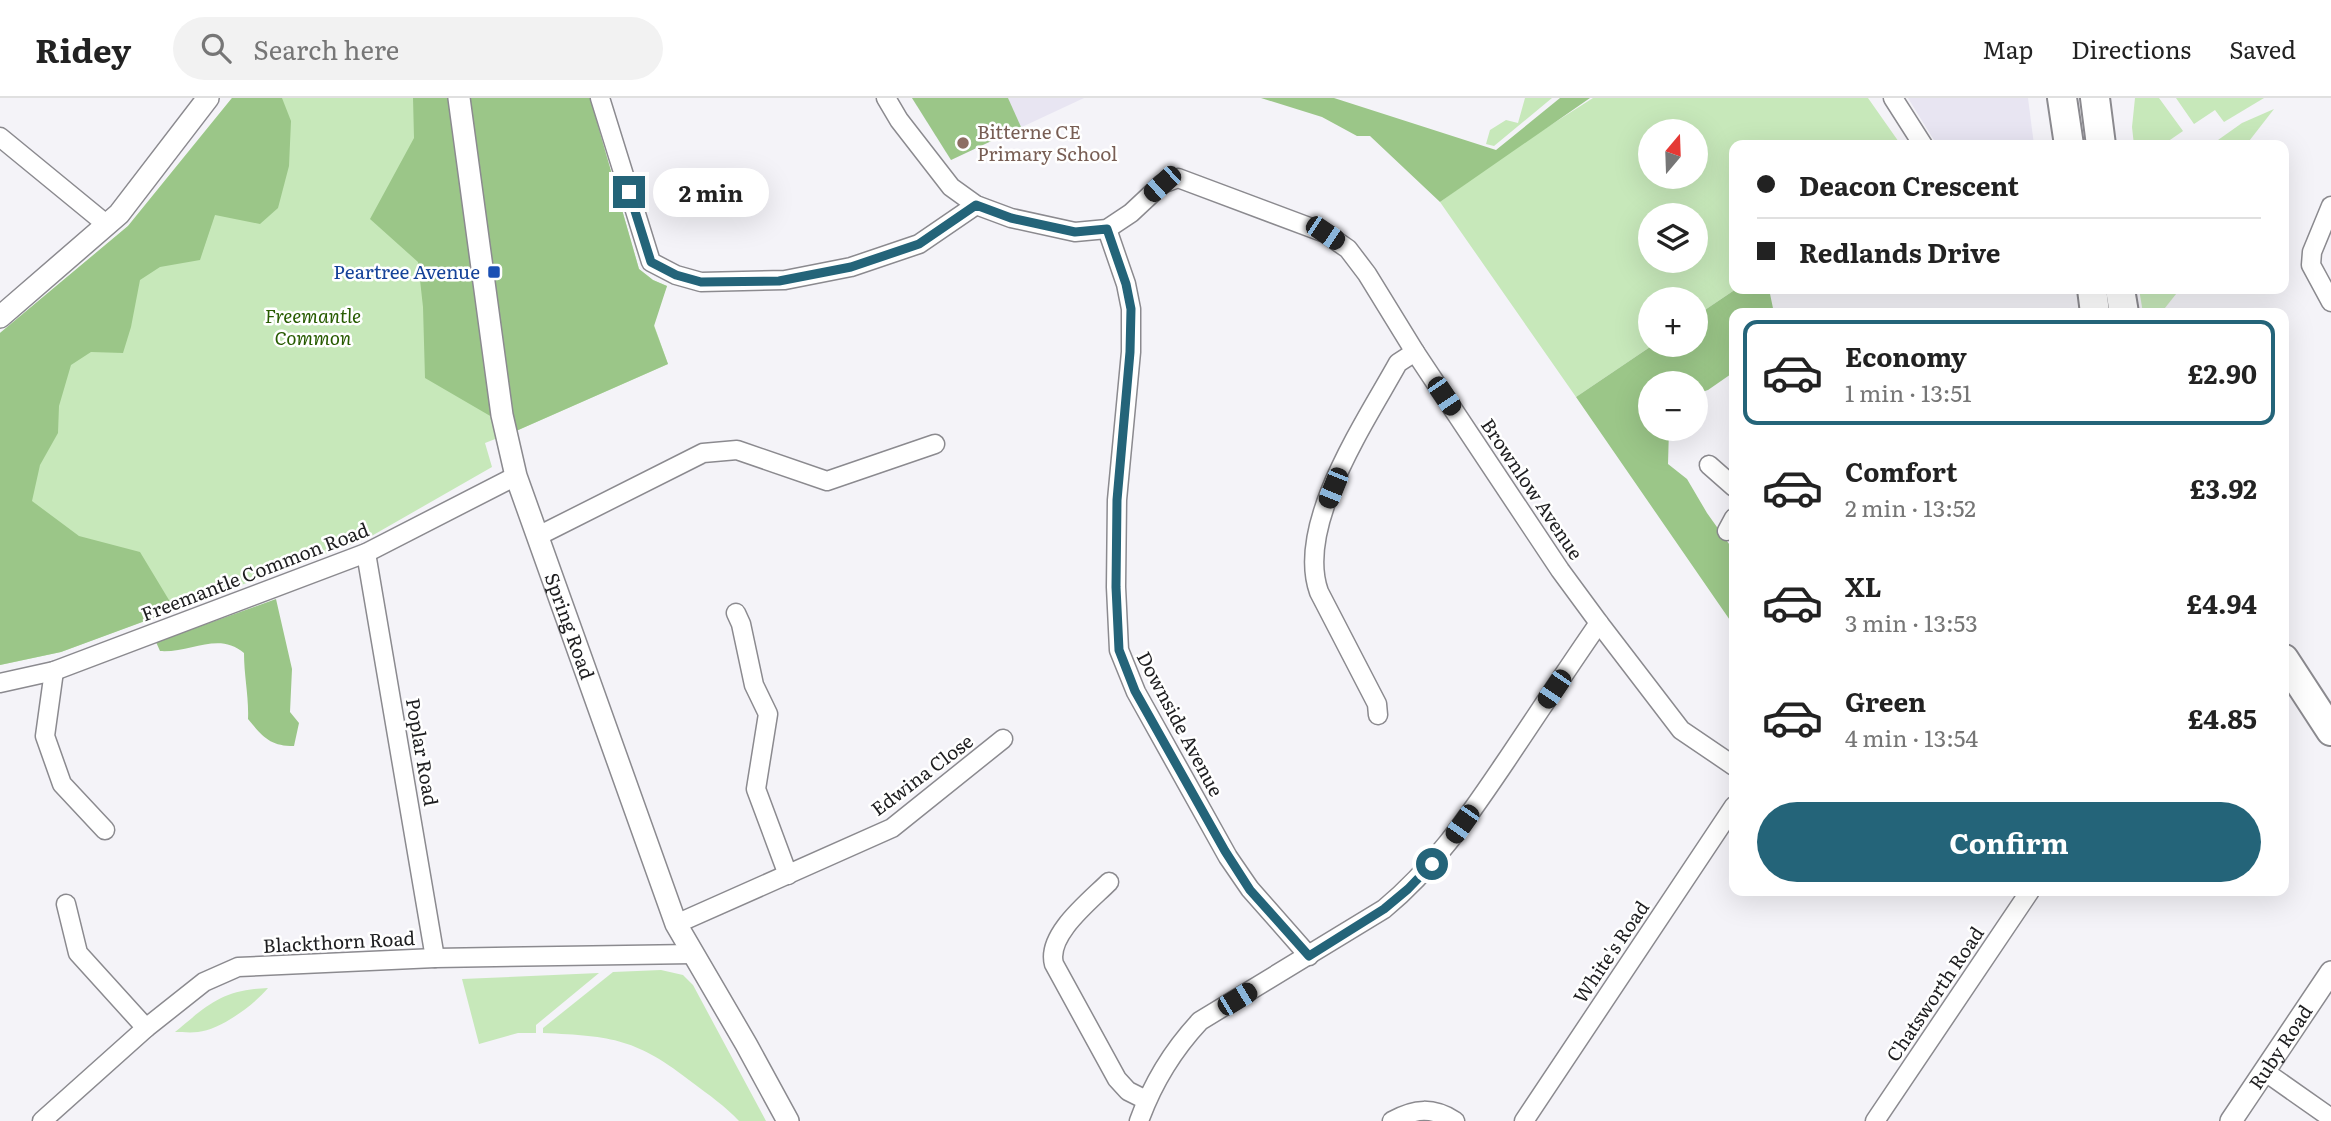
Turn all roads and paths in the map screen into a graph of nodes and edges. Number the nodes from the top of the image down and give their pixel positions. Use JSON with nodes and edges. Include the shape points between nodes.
{"nodes":[{"id":1,"x":208,"y":98,"type":"edge"},
{"id":2,"x":459,"y":98,"type":"edge"},
{"id":3,"x":600,"y":98,"type":"edge"},
{"id":4,"x":886,"y":98,"type":"edge"},
{"id":5,"x":1893,"y":98,"type":"edge"},
{"id":6,"x":2062,"y":98,"type":"edge"},
{"id":7,"x":2095,"y":98,"type":"edge"},
{"id":8,"x":0,"y":137,"type":"edge"},
{"id":9,"x":1920,"y":140,"type":"edge"},
{"id":10,"x":2068,"y":140,"type":"edge"},
{"id":11,"x":2100,"y":140,"type":"edge"},
{"id":12,"x":976,"y":205,"type":"junction"},
{"id":13,"x":2331,"y":206,"type":"edge"},
{"id":14,"x":106,"y":224,"type":"junction"},
{"id":15,"x":1107,"y":229,"type":"junction"},
{"id":16,"x":2331,"y":302,"type":"edge"},
{"id":17,"x":0,"y":317,"type":"edge"},
{"id":18,"x":1415,"y":352,"type":"junction"},
{"id":19,"x":935,"y":443,"type":"dead end"},
{"id":20,"x":1709,"y":465,"type":"dead end"},
{"id":21,"x":516,"y":477,"type":"junction"},
{"id":22,"x":1729,"y":483,"type":"edge"},
{"id":23,"x":538,"y":537,"type":"junction"},
{"id":24,"x":366,"y":553,"type":"junction"},
{"id":25,"x":736,"y":613,"type":"dead end"},
{"id":26,"x":1599,"y":623,"type":"junction"},
{"id":27,"x":2289,"y":667,"type":"edge"},
{"id":28,"x":54,"y":671,"type":"junction"},
{"id":29,"x":0,"y":682,"type":"edge"},
{"id":30,"x":1378,"y":715,"type":"dead end"},
{"id":31,"x":2331,"y":731,"type":"edge"},
{"id":32,"x":1003,"y":739,"type":"dead end"},
{"id":33,"x":1729,"y":763,"type":"edge"},
{"id":34,"x":1729,"y":814,"type":"edge"},
{"id":35,"x":105,"y":830,"type":"dead end"},
{"id":36,"x":788,"y":875,"type":"junction"},
{"id":37,"x":1109,"y":881,"type":"dead end"},
{"id":38,"x":2027,"y":896,"type":"edge"},
{"id":39,"x":66,"y":904,"type":"dead end"},
{"id":40,"x":676,"y":924,"type":"junction"},
{"id":41,"x":693,"y":954,"type":"junction"},
{"id":42,"x":1309,"y":956,"type":"junction"},
{"id":43,"x":435,"y":958,"type":"junction"},
{"id":44,"x":2331,"y":972,"type":"edge"},
{"id":45,"x":146,"y":1028,"type":"junction"},
{"id":46,"x":2264,"y":1071,"type":"junction"},
{"id":47,"x":1146,"y":1100,"type":"junction"},
{"id":48,"x":2331,"y":1118,"type":"edge"},
{"id":49,"x":42,"y":1121,"type":"edge"},
{"id":50,"x":788,"y":1121,"type":"edge"},
{"id":51,"x":1139,"y":1121,"type":"edge"},
{"id":52,"x":1392,"y":1121,"type":"edge"},
{"id":53,"x":1455,"y":1121,"type":"edge"},
{"id":54,"x":1524,"y":1121,"type":"edge"},
{"id":55,"x":1875,"y":1121,"type":"edge"},
{"id":56,"x":2231,"y":1121,"type":"edge"}],
"edges":[{"from":1,"to":14,"type":"street","via":[[119,214]]},
{"from":2,"to":21,"type":"street","name":"Spring Road","via":[[502,415]]},
{"from":3,"to":12,"type":"street","via":[[651,262],[676,275],[701,282],[779,281],[851,267],[919,244]]},
{"from":4,"to":12,"type":"street","via":[[951,187]]},
{"from":5,"to":9,"type":"street"},
{"from":6,"to":10,"type":"main road"},
{"from":7,"to":11,"type":"main road"},
{"from":8,"to":14,"type":"street"},
{"from":12,"to":15,"type":"street","via":[[1075,232]]},
{"from":13,"to":16,"type":"street","via":[[2311,265]]},
{"from":14,"to":17,"type":"street"},
{"from":15,"to":18,"type":"street","name":"Brownlow Avenue","via":[[1162,184],[1178,178],[1325,233],[1348,248]]},
{"from":15,"to":42,"type":"street","name":"Downside Avenue","via":[[1131,309],[1117,500],[1119,650],[1135,691],[1225,851],[1250,890]]},
{"from":18,"to":26,"type":"street","name":"Brownlow Avenue"},
{"from":18,"to":30,"type":"street","via":[[1398,363],[1342,466],[1314,548],[1319,592],[1377,704]]},
{"from":19,"to":23,"type":"street","via":[[827,481],[737,450],[703,453]]},
{"from":20,"to":22,"type":"street"},
{"from":21,"to":23,"type":"street","name":"Spring Road"},
{"from":21,"to":24,"type":"street","name":"Freemantle Common Road"},
{"from":23,"to":40,"type":"street","name":"Spring Road"},
{"from":24,"to":28,"type":"street","name":"Freemantle Common Road"},
{"from":24,"to":43,"type":"street","name":"Poplar Road"},
{"from":25,"to":36,"type":"street","via":[[754,685],[768,714],[756,789]]},
{"from":26,"to":33,"type":"street","name":"Brownlow Avenue","via":[[1681,730]]},
{"from":26,"to":42,"type":"street","via":[[1432,864],[1384,909]]},
{"from":27,"to":31,"type":"main road"},
{"from":28,"to":29,"type":"street","name":"Freemantle Common Road"},
{"from":28,"to":35,"type":"street","via":[[45,736],[62,785]]},
{"from":32,"to":36,"type":"street","name":"Edwina Close","via":[[892,828]]},
{"from":34,"to":54,"type":"street","name":"White's Road"},
{"from":36,"to":40,"type":"street","name":"Edwina Close"},
{"from":37,"to":47,"type":"street","via":[[1061,932],[1052,956],[1117,1079]]},
{"from":38,"to":55,"type":"street","name":"Chatsworth Road"},
{"from":39,"to":45,"type":"street","via":[[78,953]]},
{"from":40,"to":41,"type":"street","name":"Spring Road"},
{"from":41,"to":43,"type":"street","name":"Blackthorn Road"},
{"from":41,"to":50,"type":"street","name":"Spring Road"},
{"from":42,"to":47,"type":"street","via":[[1200,1021],[1162,1067]]},
{"from":43,"to":45,"type":"street","name":"Blackthorn Road","via":[[238,967],[204,982]]},
{"from":44,"to":46,"type":"street","name":"Ruby Road"},
{"from":45,"to":49,"type":"street","name":"Blackthorn Road"},
{"from":46,"to":48,"type":"street"},
{"from":46,"to":56,"type":"street","name":"Ruby Road"},
{"from":47,"to":51,"type":"street"},
{"from":52,"to":53,"type":"street","via":[[1416,1110],[1429,1110]]}]}
